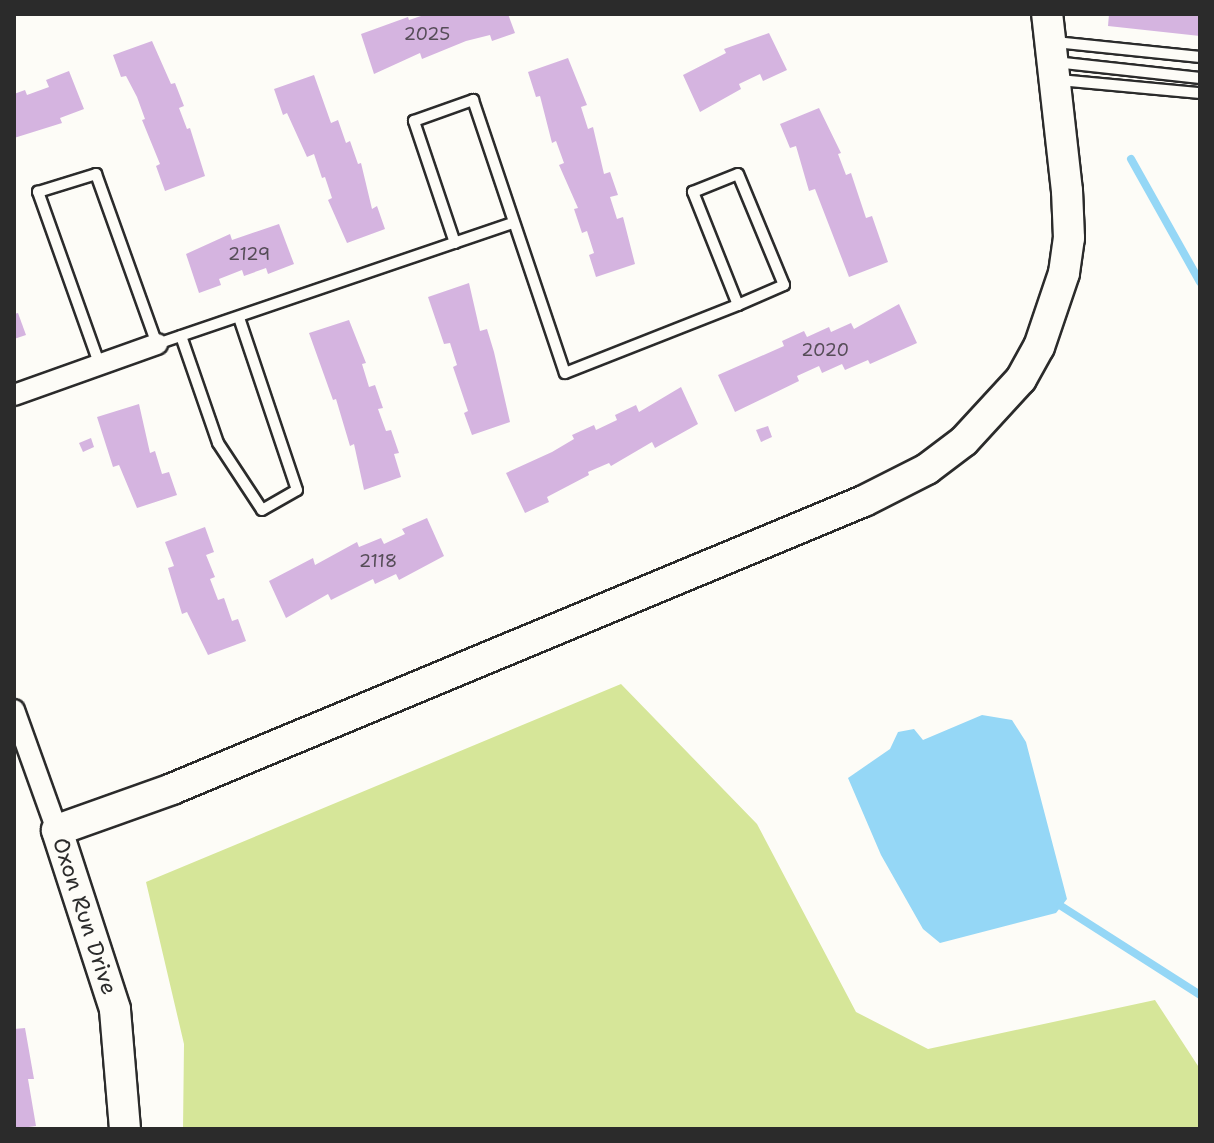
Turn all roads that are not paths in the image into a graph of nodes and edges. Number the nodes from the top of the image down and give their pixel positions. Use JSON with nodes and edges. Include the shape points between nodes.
{"nodes":[{"id":1,"x":1052,"y":49,"type":"edge"},
{"id":2,"x":1200,"y":57,"type":"edge"},
{"id":3,"x":1200,"y":78,"type":"edge"},
{"id":4,"x":1200,"y":93,"type":"edge"},
{"id":5,"x":513,"y":223,"type":"junction"},
{"id":6,"x":455,"y":243,"type":"junction"},
{"id":7,"x":738,"y":305,"type":"junction"},
{"id":8,"x":239,"y":318,"type":"junction"},
{"id":9,"x":181,"y":336,"type":"junction"},
{"id":10,"x":157,"y":344,"type":"junction"},
{"id":11,"x":99,"y":363,"type":"junction"},
{"id":12,"x":14,"y":395,"type":"edge"},
{"id":13,"x":14,"y":710,"type":"edge"},
{"id":14,"x":57,"y":830,"type":"junction"},
{"id":15,"x":125,"y":1129,"type":"edge"}],
"edges":[{"from":1,"to":2,"type":"lane"},
{"from":1,"to":3,"type":"lane"},
{"from":1,"to":4,"type":"lane"},
{"from":1,"to":14,"type":"street","via":[[1069,238],[1055,307],[1021,379],[964,441],[927,469],[864,501],[172,789]]},
{"from":5,"to":6,"type":"lane"},
{"from":5,"to":6,"type":"lane","via":[[473,100],[414,121]]},
{"from":5,"to":7,"type":"lane","via":[[565,373]]},
{"from":6,"to":8,"type":"lane"},
{"from":7,"to":7,"type":"lane","via":[[784,285],[738,174],[693,192]]},
{"from":8,"to":9,"type":"lane"},
{"from":8,"to":9,"type":"lane","via":[[297,490],[262,510],[218,443]]},
{"from":9,"to":10,"type":"lane"},
{"from":10,"to":11,"type":"street"},
{"from":10,"to":11,"type":"lane","via":[[96,174],[38,192]]},
{"from":11,"to":12,"type":"street"},
{"from":13,"to":14,"type":"street","name":"Oxon Run Drive"},
{"from":14,"to":15,"type":"street","name":"Oxon Run Drive","via":[[115,1009]]}]}
